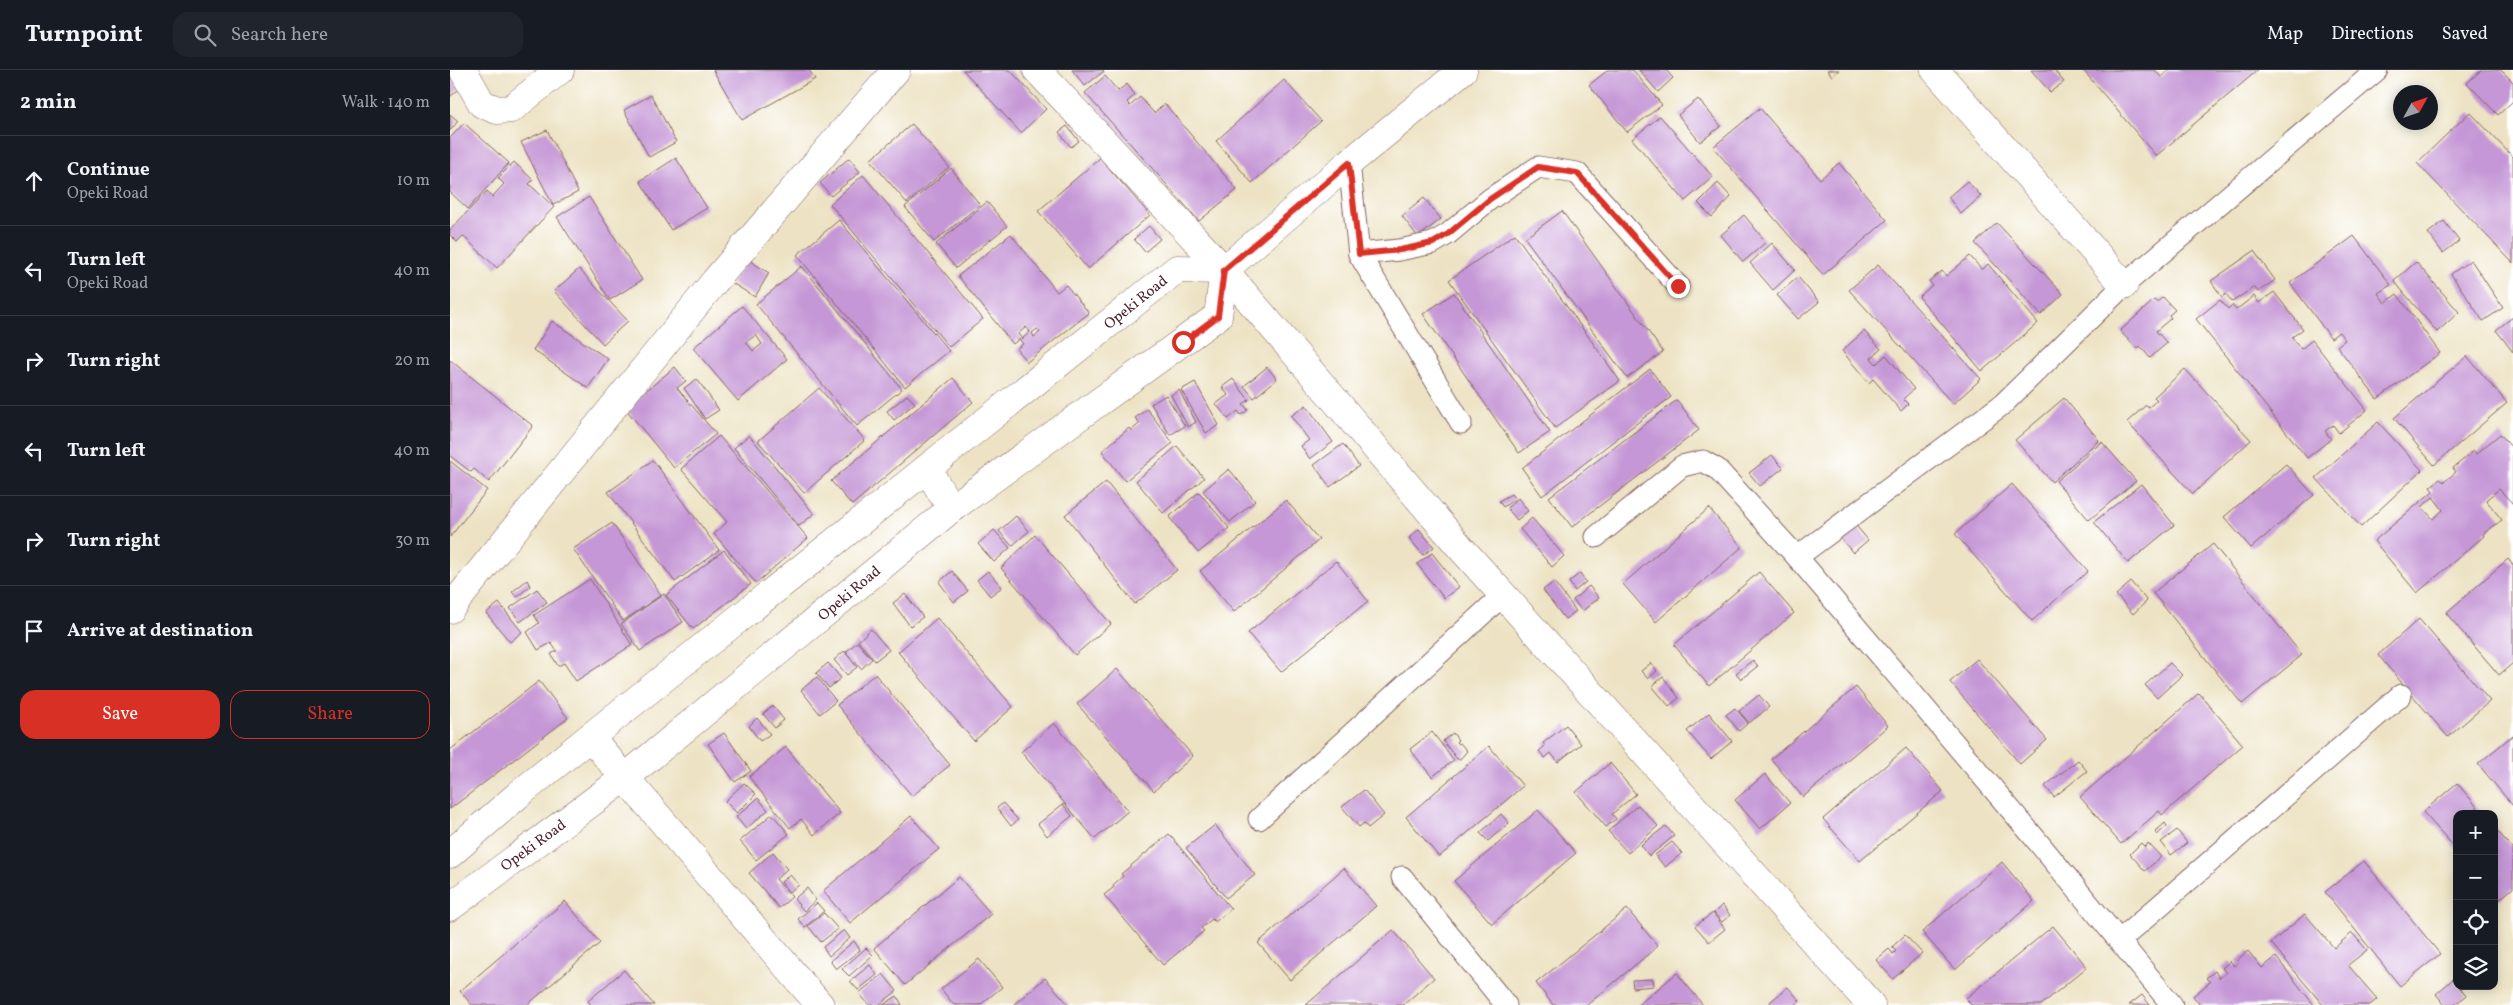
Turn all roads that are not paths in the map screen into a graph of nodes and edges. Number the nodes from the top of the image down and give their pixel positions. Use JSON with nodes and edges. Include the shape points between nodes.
{"nodes":[{"id":1,"x":463,"y":70,"type":"edge"},
{"id":2,"x":560,"y":70,"type":"edge"},
{"id":3,"x":896,"y":70,"type":"edge"},
{"id":4,"x":1037,"y":70,"type":"edge"},
{"id":5,"x":1463,"y":70,"type":"edge"},
{"id":6,"x":1935,"y":70,"type":"edge"},
{"id":7,"x":2377,"y":70,"type":"edge"},
{"id":8,"x":1349,"y":163,"type":"junction"},
{"id":9,"x":1359,"y":254,"type":"junction"},
{"id":10,"x":1224,"y":270,"type":"junction"},
{"id":11,"x":2124,"y":285,"type":"junction"},
{"id":12,"x":1678,"y":286,"type":"dead end"},
{"id":13,"x":1460,"y":423,"type":"dead end"},
{"id":14,"x":927,"y":468,"type":"junction"},
{"id":15,"x":951,"y":509,"type":"junction"},
{"id":16,"x":1596,"y":537,"type":"dead end"},
{"id":17,"x":1797,"y":557,"type":"junction"},
{"id":18,"x":1503,"y":595,"type":"junction"},
{"id":19,"x":450,"y":609,"type":"edge"},
{"id":20,"x":2401,"y":696,"type":"dead end"},
{"id":21,"x":590,"y":737,"type":"junction"},
{"id":22,"x":626,"y":777,"type":"junction"},
{"id":23,"x":1259,"y":819,"type":"dead end"},
{"id":24,"x":450,"y":854,"type":"edge"},
{"id":25,"x":1402,"y":876,"type":"dead end"},
{"id":26,"x":450,"y":907,"type":"edge"},
{"id":27,"x":2119,"y":940,"type":"junction"},
{"id":28,"x":1868,"y":1004,"type":"edge"},
{"id":29,"x":820,"y":1005,"type":"edge"},
{"id":30,"x":1506,"y":1005,"type":"edge"},
{"id":31,"x":2172,"y":1005,"type":"edge"}],
"edges":[{"from":1,"to":2,"type":"street","via":[[482,104],[497,110],[511,109]]},
{"from":3,"to":19,"type":"street","via":[[714,281]]},
{"from":4,"to":10,"type":"street"},
{"from":5,"to":8,"type":"street"},
{"from":6,"to":11,"type":"street"},
{"from":7,"to":11,"type":"lane"},
{"from":8,"to":9,"type":"lane"},
{"from":8,"to":10,"type":"street"},
{"from":9,"to":12,"type":"lane","via":[[1433,243],[1538,167],[1577,173]]},
{"from":9,"to":13,"type":"lane"},
{"from":10,"to":14,"type":"street","name":"Opeki Road","via":[[1177,269]]},
{"from":10,"to":15,"type":"street","name":"Opeki Road","via":[[1218,316]]},
{"from":10,"to":18,"type":"street"},
{"from":11,"to":17,"type":"lane","via":[[2003,404]]},
{"from":14,"to":15,"type":"street"},
{"from":14,"to":21,"type":"street","name":"Opeki Road"},
{"from":15,"to":22,"type":"street","name":"Opeki Road"},
{"from":16,"to":17,"type":"lane","via":[[1682,466],[1703,461],[1717,469]]},
{"from":17,"to":27,"type":"lane"},
{"from":18,"to":23,"type":"lane"},
{"from":18,"to":28,"type":"street"},
{"from":20,"to":27,"type":"lane"},
{"from":21,"to":22,"type":"street"},
{"from":21,"to":24,"type":"street","name":"Opeki Road"},
{"from":22,"to":26,"type":"street","name":"Opeki Road"},
{"from":22,"to":29,"type":"street"},
{"from":25,"to":30,"type":"lane"},
{"from":27,"to":31,"type":"lane"}]}
